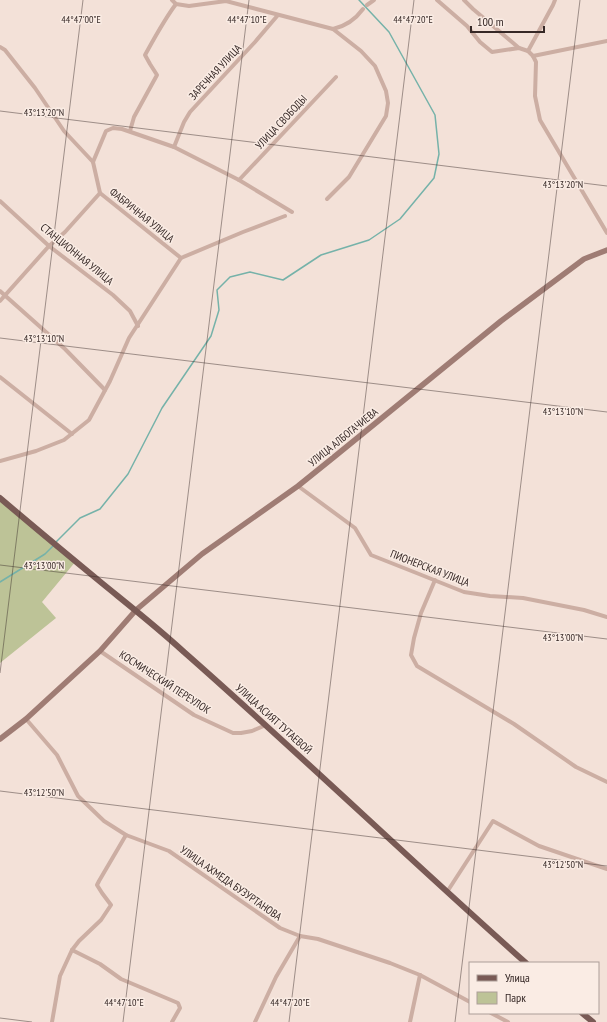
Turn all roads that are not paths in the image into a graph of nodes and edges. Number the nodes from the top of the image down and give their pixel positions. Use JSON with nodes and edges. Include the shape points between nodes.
{"nodes":[{"id":1,"x":172,"y":0,"type":"edge"},
{"id":2,"x":374,"y":0,"type":"edge"},
{"id":3,"x":437,"y":0,"type":"edge"},
{"id":4,"x":464,"y":0,"type":"edge"},
{"id":5,"x":555,"y":0,"type":"edge"},
{"id":6,"x":176,"y":4,"type":"junction"},
{"id":7,"x":367,"y":5,"type":"dead end"},
{"id":8,"x":363,"y":9,"type":"dead end"},
{"id":9,"x":278,"y":15,"type":"junction"},
{"id":10,"x":333,"y":29,"type":"junction"},
{"id":11,"x":607,"y":41,"type":"edge"},
{"id":12,"x":0,"y":47,"type":"edge"},
{"id":13,"x":519,"y":48,"type":"junction"},
{"id":14,"x":528,"y":51,"type":"junction"},
{"id":15,"x":533,"y":56,"type":"junction"},
{"id":16,"x":336,"y":77,"type":"dead end"},
{"id":17,"x":130,"y":131,"type":"junction"},
{"id":18,"x":174,"y":147,"type":"junction"},
{"id":19,"x":93,"y":162,"type":"junction"},
{"id":20,"x":239,"y":180,"type":"junction"},
{"id":21,"x":100,"y":193,"type":"junction"},
{"id":22,"x":327,"y":199,"type":"dead end"},
{"id":23,"x":0,"y":201,"type":"edge"},
{"id":24,"x":292,"y":212,"type":"dead end"},
{"id":25,"x":285,"y":216,"type":"dead end"},
{"id":26,"x":607,"y":233,"type":"edge"},
{"id":27,"x":49,"y":246,"type":"junction"},
{"id":28,"x":607,"y":250,"type":"edge"},
{"id":29,"x":181,"y":258,"type":"junction"},
{"id":30,"x":0,"y":291,"type":"edge"},
{"id":31,"x":6,"y":295,"type":"junction"},
{"id":32,"x":0,"y":301,"type":"edge"},
{"id":33,"x":138,"y":326,"type":"junction"},
{"id":34,"x":0,"y":376,"type":"edge"},
{"id":35,"x":105,"y":390,"type":"junction"},
{"id":36,"x":72,"y":434,"type":"junction"},
{"id":37,"x":0,"y":461,"type":"edge"},
{"id":38,"x":298,"y":486,"type":"junction"},
{"id":39,"x":0,"y":498,"type":"edge"},
{"id":40,"x":435,"y":580,"type":"junction"},
{"id":41,"x":136,"y":610,"type":"junction"},
{"id":42,"x":607,"y":617,"type":"edge"},
{"id":43,"x":100,"y":650,"type":"junction"},
{"id":44,"x":26,"y":719,"type":"junction"},
{"id":45,"x":267,"y":725,"type":"junction"},
{"id":46,"x":0,"y":739,"type":"edge"},
{"id":47,"x":607,"y":782,"type":"edge"},
{"id":48,"x":126,"y":835,"type":"junction"},
{"id":49,"x":607,"y":869,"type":"edge"},
{"id":50,"x":447,"y":892,"type":"junction"},
{"id":51,"x":300,"y":936,"type":"junction"},
{"id":52,"x":72,"y":950,"type":"junction"},
{"id":53,"x":525,"y":962,"type":"edge"},
{"id":54,"x":420,"y":975,"type":"junction"},
{"id":55,"x":469,"y":1001,"type":"edge"},
{"id":56,"x":493,"y":1014,"type":"edge"},
{"id":57,"x":583,"y":1014,"type":"edge"},
{"id":58,"x":52,"y":1022,"type":"edge"},
{"id":59,"x":172,"y":1022,"type":"edge"},
{"id":60,"x":255,"y":1022,"type":"edge"},
{"id":61,"x":410,"y":1022,"type":"edge"},
{"id":62,"x":508,"y":1022,"type":"edge"},
{"id":63,"x":593,"y":1022,"type":"edge"}],
"edges":[{"from":1,"to":6,"type":"street"},
{"from":2,"to":7,"type":"street"},
{"from":3,"to":13,"type":"street","via":[[492,52]]},
{"from":4,"to":13,"type":"street"},
{"from":5,"to":14,"type":"street"},
{"from":6,"to":9,"type":"street","via":[[189,6],[226,1]]},
{"from":6,"to":17,"type":"street","via":[[145,55],[157,75],[133,118]]},
{"from":8,"to":10,"type":"street","via":[[348,24]]},
{"from":9,"to":10,"type":"street"},
{"from":9,"to":18,"type":"street","name":"ЗАРЕЧНАЯ УЛИЦА","via":[[190,112]]},
{"from":10,"to":22,"type":"street","via":[[362,51],[375,66],[386,91],[388,103],[386,116],[349,177]]},
{"from":11,"to":15,"type":"street"},
{"from":12,"to":19,"type":"street","via":[[35,88],[64,131]]},
{"from":13,"to":14,"type":"street"},
{"from":14,"to":15,"type":"street"},
{"from":15,"to":26,"type":"street","via":[[536,62],[535,96],[540,120]]},
{"from":16,"to":20,"type":"street","name":"УЛИЦА СВОБОДЫ"},
{"from":17,"to":18,"type":"street"},
{"from":17,"to":19,"type":"street","via":[[116,128],[107,130]]},
{"from":18,"to":20,"type":"street"},
{"from":19,"to":21,"type":"street","name":"ФАБРИЧНАЯ УЛИЦА"},
{"from":20,"to":24,"type":"street"},
{"from":21,"to":27,"type":"street"},
{"from":21,"to":29,"type":"street","name":"ФАБРИЧНАЯ УЛИЦА"},
{"from":23,"to":27,"type":"street","name":"СТАНЦИОННАЯ УЛИЦА"},
{"from":25,"to":29,"type":"street"},
{"from":27,"to":31,"type":"street"},
{"from":27,"to":33,"type":"street","name":"СТАНЦИОННАЯ УЛИЦА","via":[[113,295],[130,311]]},
{"from":28,"to":38,"type":"street","name":"УЛИЦА АЛБОГАЧИЕВА","via":[[584,259],[501,321]]},
{"from":29,"to":33,"type":"street"},
{"from":30,"to":31,"type":"street"},
{"from":31,"to":32,"type":"street"},
{"from":31,"to":35,"type":"street"},
{"from":33,"to":35,"type":"street","via":[[129,338]]},
{"from":34,"to":36,"type":"street"},
{"from":35,"to":36,"type":"street","via":[[89,420]]},
{"from":36,"to":37,"type":"street","via":[[64,440],[36,451]]},
{"from":38,"to":40,"type":"street","name":"ПИОНЕРСКАЯ УЛИЦА","via":[[355,528],[371,555]]},
{"from":38,"to":41,"type":"street","name":"УЛИЦА АЛБОГАЧИЕВА","via":[[202,554]]},
{"from":39,"to":41,"type":"main road","name":"УЛИЦА АСИЯТ ТУТАЕВОЙ"},
{"from":40,"to":42,"type":"street","name":"ПИОНЕРСКАЯ УЛИЦА","via":[[464,592],[523,598]]},
{"from":40,"to":47,"type":"street","via":[[414,638],[412,655],[417,666],[514,724],[576,767]]},
{"from":41,"to":43,"type":"street","name":"УЛИЦА АЛБОГАЧИЕВА"},
{"from":41,"to":45,"type":"main road","name":"УЛИЦА АСИЯТ ТУТАЕВОЙ"},
{"from":43,"to":44,"type":"street","name":"УЛИЦА АЛБОГАЧИЕВА"},
{"from":43,"to":45,"type":"street","name":"КОСМИЧЕСКИЙ ПЕРЕУЛОК","via":[[194,715],[233,733],[252,731]]},
{"from":44,"to":46,"type":"street","name":"УЛИЦА АЛБОГАЧИЕВА"},
{"from":44,"to":48,"type":"street","name":"УЛИЦА АХМЕДА БУЗУРТАНОВА","via":[[57,755],[78,796],[104,821]]},
{"from":45,"to":50,"type":"main road","name":"УЛИЦА АСИЯТ ТУТАЕВОЙ"},
{"from":48,"to":51,"type":"street","name":"УЛИЦА АХМЕДА БУЗУРТАНОВА","via":[[169,852],[280,928]]},
{"from":48,"to":52,"type":"street","via":[[98,885],[111,905],[101,920]]},
{"from":49,"to":50,"type":"street","via":[[539,846],[493,822]]},
{"from":50,"to":53,"type":"main road","name":"УЛИЦА АСИЯТ ТУТАЕВОЙ"},
{"from":51,"to":54,"type":"street","name":"УЛИЦА АХМЕДА БУЗУРТАНОВА","via":[[318,939]]},
{"from":51,"to":60,"type":"street","via":[[276,977]]},
{"from":52,"to":58,"type":"street","via":[[60,976]]},
{"from":52,"to":59,"type":"street","via":[[100,964],[121,979],[178,1003],[180,1008]]},
{"from":54,"to":55,"type":"street","name":"УЛИЦА АХМЕДА БУЗУРТАНОВА"},
{"from":54,"to":61,"type":"street"},
{"from":56,"to":62,"type":"street"},
{"from":57,"to":63,"type":"main road"}]}
